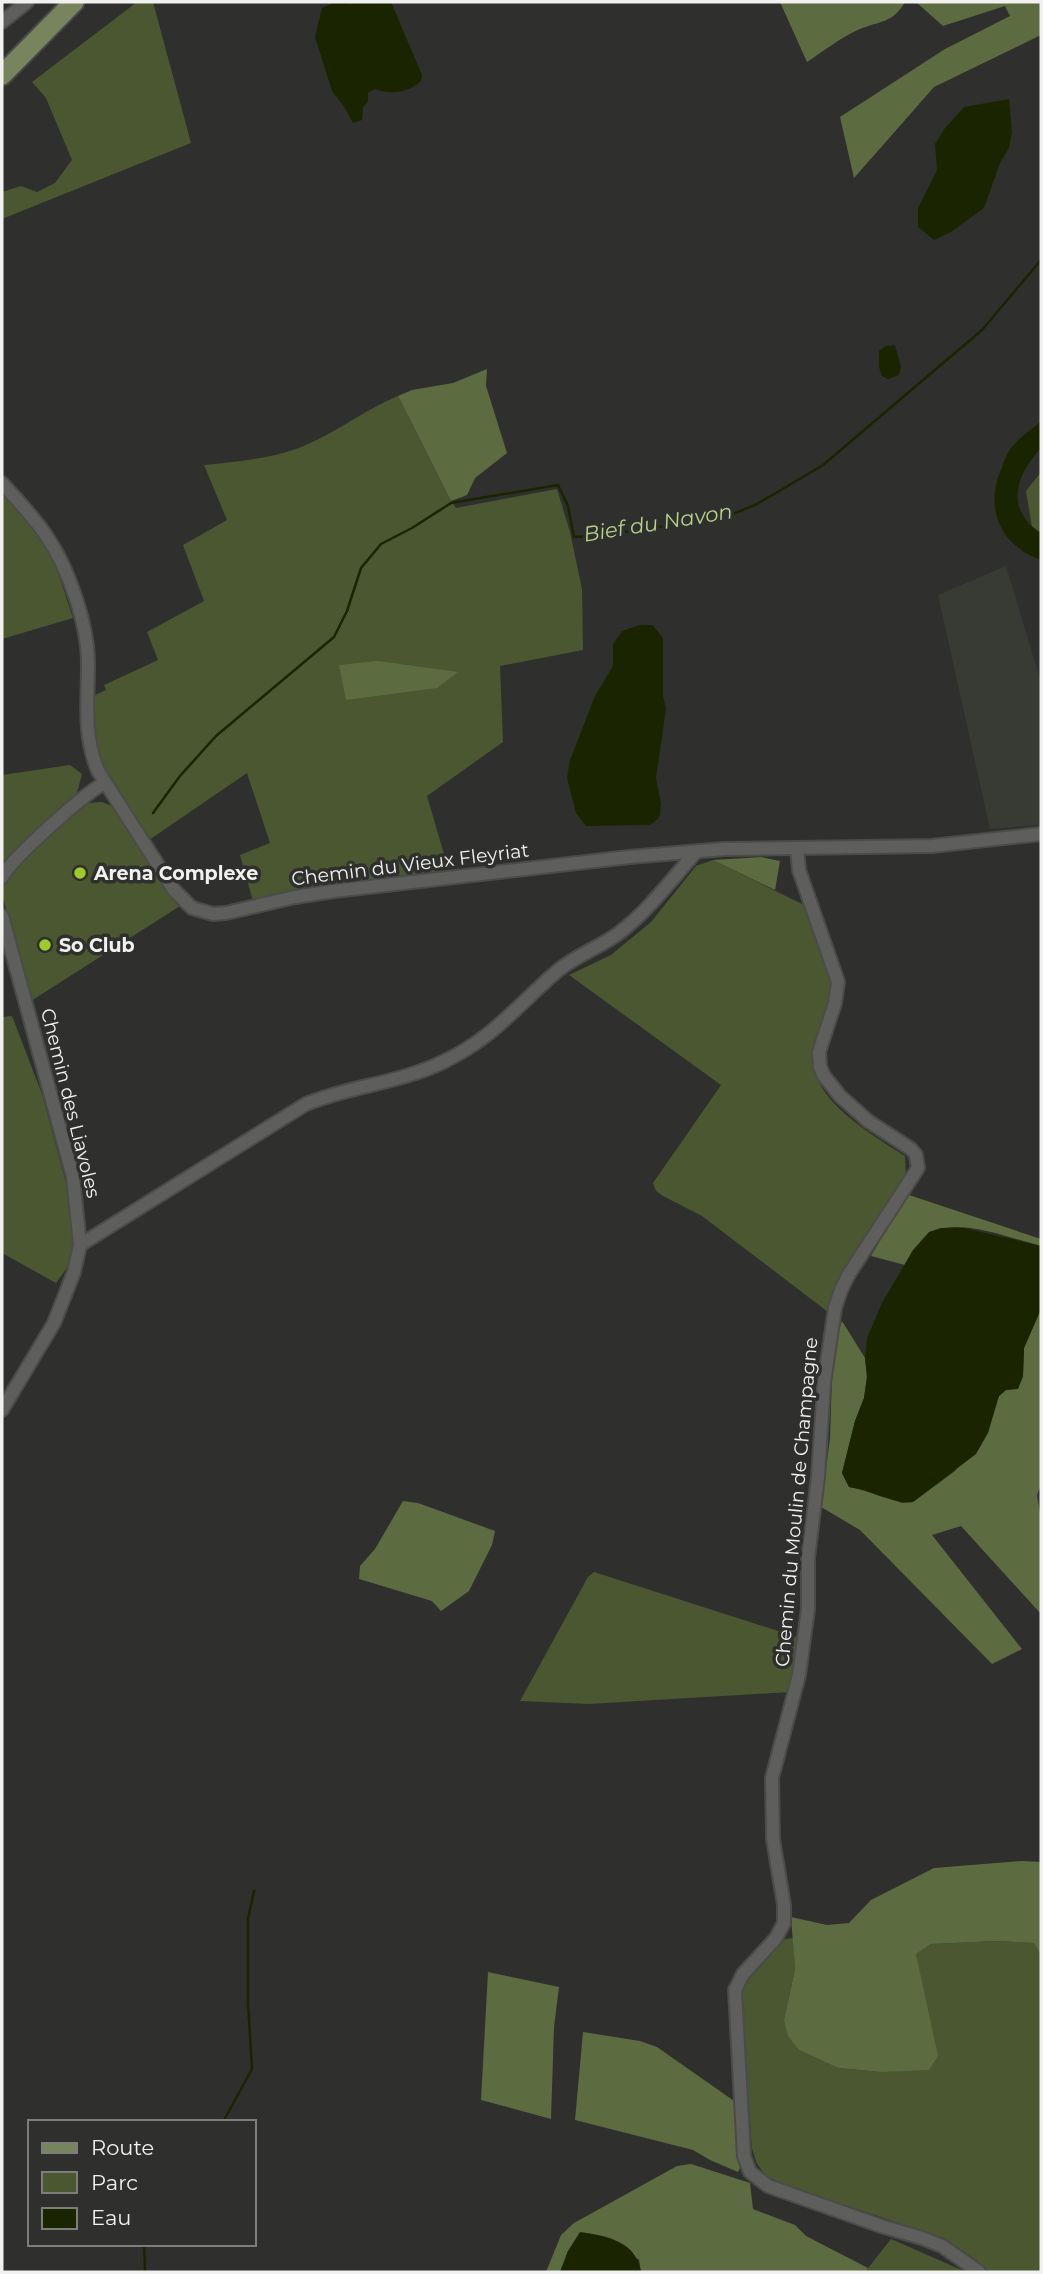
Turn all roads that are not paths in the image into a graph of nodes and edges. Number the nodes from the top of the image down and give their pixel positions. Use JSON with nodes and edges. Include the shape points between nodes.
{"nodes":[{"id":1,"x":27,"y":2,"type":"edge"},
{"id":2,"x":74,"y":2,"type":"edge"},
{"id":3,"x":2,"y":22,"type":"edge"},
{"id":4,"x":2,"y":75,"type":"edge"},
{"id":5,"x":2,"y":483,"type":"edge"},
{"id":6,"x":105,"y":783,"type":"junction"},
{"id":7,"x":1041,"y":834,"type":"edge"},
{"id":8,"x":797,"y":849,"type":"junction"},
{"id":9,"x":696,"y":852,"type":"junction"},
{"id":10,"x":2,"y":877,"type":"edge"},
{"id":11,"x":2,"y":916,"type":"edge"},
{"id":12,"x":80,"y":1245,"type":"junction"},
{"id":13,"x":4,"y":1402,"type":"edge"},
{"id":14,"x":979,"y":2272,"type":"edge"}],
"edges":[{"from":1,"to":3,"type":"street"},
{"from":2,"to":4,"type":"main road"},
{"from":5,"to":6,"type":"street","name":"Chemin du Vieux Fleyriat","via":[[49,539],[68,578],[87,645],[88,741]]},
{"from":6,"to":9,"type":"street","name":"Chemin du Vieux Fleyriat","via":[[182,900],[213,914],[334,891]]},
{"from":6,"to":10,"type":"street","via":[[91,790]]},
{"from":7,"to":8,"type":"street","name":"Chemin du Vieux Fleyriat","via":[[932,846]]},
{"from":8,"to":9,"type":"street","name":"Chemin du Vieux Fleyriat"},
{"from":8,"to":14,"type":"street","name":"Chemin du Moulin de Champagne","via":[[803,883],[838,982],[819,1052],[820,1067],[849,1104],[911,1149],[918,1168],[849,1274],[835,1308],[824,1383],[804,1638],[797,1687],[772,1786],[773,1839],[784,1923],[735,1990],[744,2157],[750,2172],[768,2186],[932,2242]]},
{"from":9,"to":12,"type":"street","via":[[618,934],[556,972],[474,1045],[442,1063],[333,1092],[306,1104]]},
{"from":11,"to":12,"type":"street","name":"Chemin des Liavoles","via":[[74,1177]]},
{"from":12,"to":13,"type":"street","name":"Chemin des Liavoles","via":[[54,1323]]}]}
